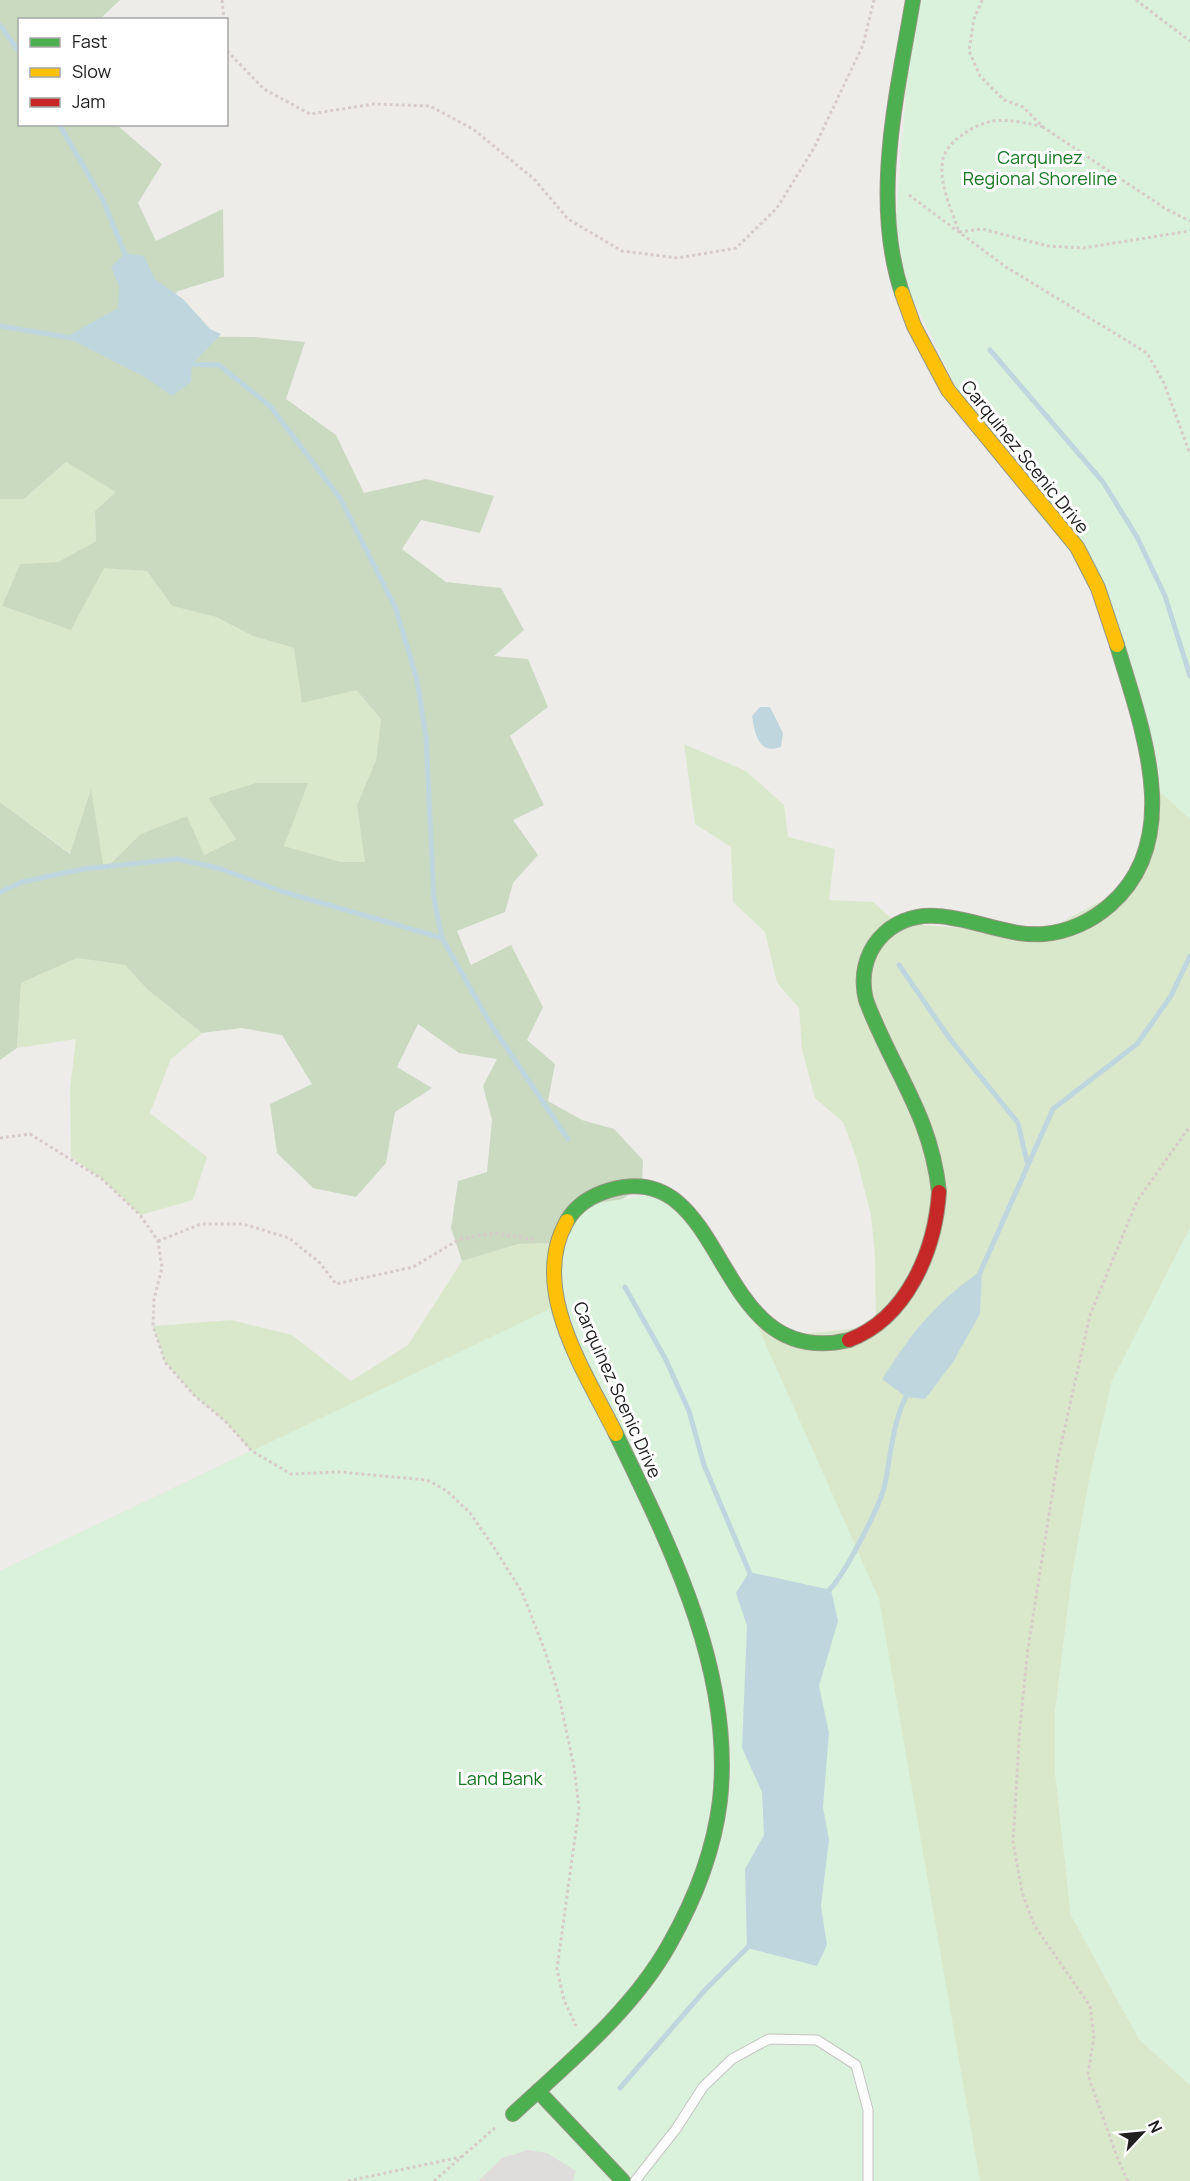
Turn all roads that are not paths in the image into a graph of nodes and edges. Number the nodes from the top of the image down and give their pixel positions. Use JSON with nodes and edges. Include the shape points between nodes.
{"nodes":[{"id":1,"x":913,"y":0,"type":"edge"},
{"id":2,"x":537,"y":2091,"type":"junction"},
{"id":3,"x":513,"y":2114,"type":"road end"},
{"id":4,"x":622,"y":2181,"type":"edge"},
{"id":5,"x":635,"y":2181,"type":"edge"},
{"id":6,"x":868,"y":2181,"type":"edge"}],
"edges":[{"from":1,"to":2,"type":"street","name":"Carquinez Scenic Drive","via":[[896,101],[888,181],[889,221],[906,306],[933,369],[980,434],[1059,522],[1082,555],[1099,590],[1122,661],[1152,784],[1152,819],[1145,855],[1129,886],[1095,918],[1039,934],[936,915],[917,916],[882,934],[870,951],[863,972],[863,991],[926,1122],[938,1168],[936,1214],[924,1259],[902,1299],[876,1326],[846,1341],[827,1344],[785,1336],[750,1309],[701,1228],[684,1206],[664,1193],[642,1186],[623,1186],[592,1196],[567,1219],[556,1243],[552,1264],[554,1286],[569,1334],[702,1633],[717,1703],[722,1755],[719,1809],[696,1893],[673,1937],[625,2003]]},
{"from":2,"to":3,"type":"street","name":"Carquinez Scenic Drive"},
{"from":2,"to":4,"type":"street"},
{"from":5,"to":6,"type":"lane","via":[[703,2087],[732,2059],[769,2039],[817,2040],[856,2065],[868,2110]]}]}
